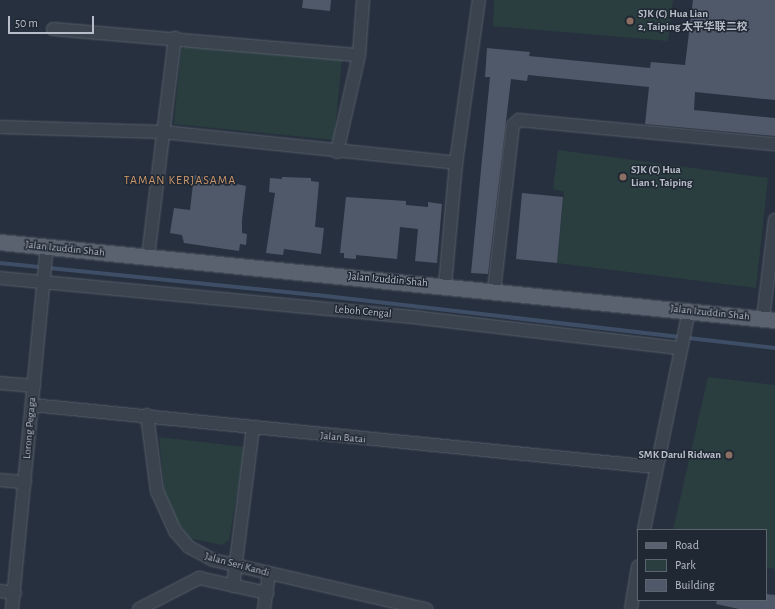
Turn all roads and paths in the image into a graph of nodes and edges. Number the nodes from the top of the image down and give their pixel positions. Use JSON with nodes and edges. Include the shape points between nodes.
{"nodes":[{"id":1,"x":363,"y":0,"type":"edge"},
{"id":2,"x":479,"y":0,"type":"edge"},
{"id":3,"x":53,"y":29,"type":"dead end"},
{"id":4,"x":175,"y":38,"type":"junction"},
{"id":5,"x":358,"y":55,"type":"junction"},
{"id":6,"x":0,"y":127,"type":"edge"},
{"id":7,"x":163,"y":132,"type":"junction"},
{"id":8,"x":775,"y":144,"type":"edge"},
{"id":9,"x":337,"y":152,"type":"junction"},
{"id":10,"x":456,"y":163,"type":"junction"},
{"id":11,"x":775,"y":220,"type":"edge"},
{"id":12,"x":0,"y":242,"type":"edge"},
{"id":13,"x":47,"y":247,"type":"junction"},
{"id":14,"x":148,"y":257,"type":"junction"},
{"id":15,"x":45,"y":272,"type":"junction"},
{"id":16,"x":0,"y":278,"type":"edge"},
{"id":17,"x":446,"y":286,"type":"junction"},
{"id":18,"x":494,"y":291,"type":"junction"},
{"id":19,"x":689,"y":311,"type":"junction"},
{"id":20,"x":769,"y":319,"type":"edge"},
{"id":21,"x":683,"y":341,"type":"junction"},
{"id":22,"x":0,"y":383,"type":"edge"},
{"id":23,"x":34,"y":386,"type":"junction"},
{"id":24,"x":32,"y":405,"type":"junction"},
{"id":25,"x":147,"y":416,"type":"junction"},
{"id":26,"x":253,"y":428,"type":"junction"},
{"id":27,"x":655,"y":467,"type":"junction"},
{"id":28,"x":0,"y":480,"type":"edge"},
{"id":29,"x":25,"y":482,"type":"junction"},
{"id":30,"x":644,"y":529,"type":"edge"},
{"id":31,"x":236,"y":565,"type":"junction"},
{"id":32,"x":270,"y":573,"type":"junction"},
{"id":33,"x":637,"y":573,"type":"edge"},
{"id":34,"x":233,"y":586,"type":"junction"},
{"id":35,"x":0,"y":591,"type":"edge"},
{"id":36,"x":15,"y":593,"type":"junction"},
{"id":37,"x":267,"y":593,"type":"junction"},
{"id":38,"x":12,"y":609,"type":"edge"},
{"id":39,"x":139,"y":609,"type":"edge"},
{"id":40,"x":264,"y":609,"type":"edge"},
{"id":41,"x":426,"y":609,"type":"edge"},
{"id":42,"x":631,"y":609,"type":"edge"}],
"edges":[{"from":1,"to":5,"type":"street"},
{"from":2,"to":10,"type":"street"},
{"from":3,"to":4,"type":"street"},
{"from":4,"to":5,"type":"street"},
{"from":4,"to":7,"type":"street"},
{"from":5,"to":9,"type":"street"},
{"from":6,"to":7,"type":"street"},
{"from":7,"to":9,"type":"street"},
{"from":7,"to":14,"type":"street"},
{"from":8,"to":18,"type":"street","via":[[532,120],[515,122]]},
{"from":9,"to":10,"type":"street"},
{"from":10,"to":17,"type":"street"},
{"from":11,"to":20,"type":"street"},
{"from":12,"to":13,"type":"main road","name":"Jalan Izuddin Shah"},
{"from":13,"to":14,"type":"main road","name":"Jalan Izuddin Shah"},
{"from":13,"to":15,"type":"street","name":"Lorong Pegaga"},
{"from":14,"to":17,"type":"main road","name":"Jalan Izuddin Shah"},
{"from":15,"to":16,"type":"street","name":"Leboh Cengal"},
{"from":15,"to":21,"type":"street","name":"Leboh Cengal","via":[[420,318]]},
{"from":15,"to":23,"type":"street","name":"Lorong Pegaga"},
{"from":17,"to":18,"type":"main road","name":"Jalan Izuddin Shah"},
{"from":18,"to":19,"type":"main road","name":"Jalan Izuddin Shah"},
{"from":19,"to":20,"type":"main road","name":"Jalan Izuddin Shah"},
{"from":19,"to":21,"type":"street"},
{"from":21,"to":27,"type":"street"},
{"from":22,"to":23,"type":"street"},
{"from":23,"to":24,"type":"street","name":"Lorong Pegaga"},
{"from":24,"to":25,"type":"street","name":"Jalan Batai"},
{"from":24,"to":29,"type":"street","name":"Lorong Pegaga"},
{"from":25,"to":26,"type":"street","name":"Jalan Batai"},
{"from":25,"to":31,"type":"street","name":"Jalan Seri Kandi","via":[[157,491],[175,531],[188,547],[200,555]]},
{"from":26,"to":27,"type":"street","name":"Jalan Batai"},
{"from":26,"to":31,"type":"street"},
{"from":27,"to":30,"type":"street"},
{"from":28,"to":29,"type":"street"},
{"from":29,"to":36,"type":"street","name":"Lorong Pegaga"},
{"from":31,"to":32,"type":"street","name":"Jalan Seri Kandi"},
{"from":31,"to":34,"type":"street"},
{"from":32,"to":37,"type":"street"},
{"from":32,"to":41,"type":"street","name":"Jalan Seri Kandi"},
{"from":33,"to":42,"type":"street"},
{"from":34,"to":37,"type":"street"},
{"from":34,"to":39,"type":"street","via":[[199,578]]},
{"from":35,"to":36,"type":"street"},
{"from":36,"to":38,"type":"street","name":"Lorong Pegaga"},
{"from":37,"to":40,"type":"street"}]}
